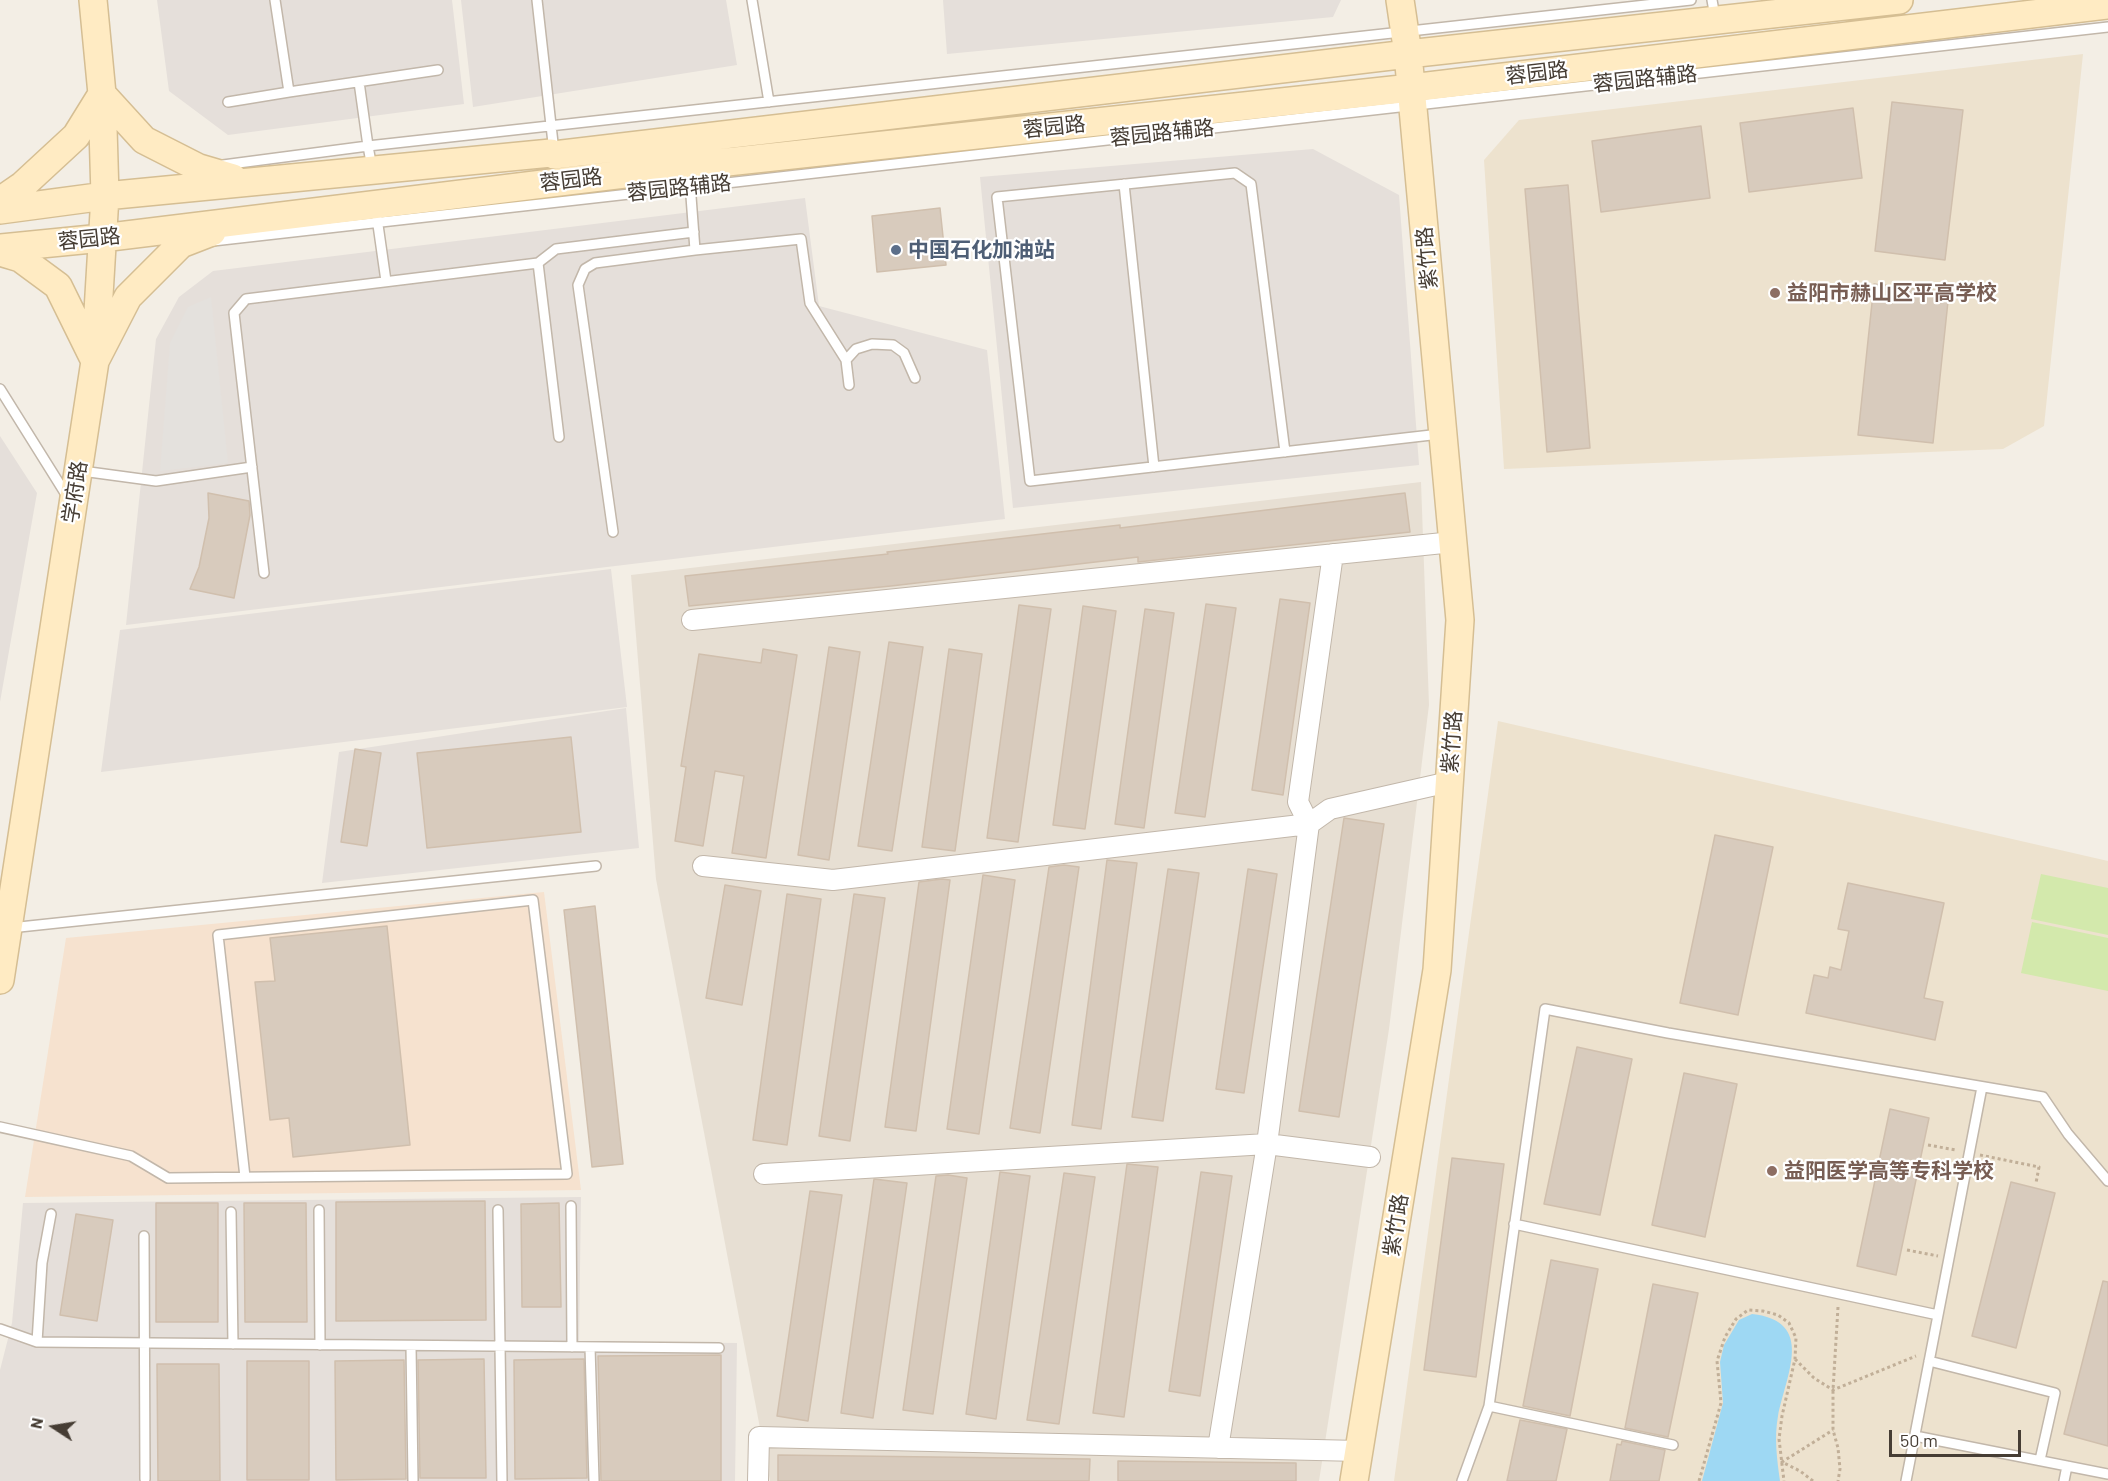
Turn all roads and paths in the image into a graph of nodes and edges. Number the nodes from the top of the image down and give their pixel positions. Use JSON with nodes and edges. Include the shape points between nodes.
{"nodes":[{"id":1,"x":93,"y":0,"type":"edge"},
{"id":2,"x":275,"y":0,"type":"edge"},
{"id":3,"x":537,"y":0,"type":"edge"},
{"id":4,"x":752,"y":0,"type":"edge"},
{"id":5,"x":1400,"y":0,"type":"edge"},
{"id":6,"x":1691,"y":0,"type":"edge"},
{"id":7,"x":1899,"y":0,"type":"edge"},
{"id":8,"x":2108,"y":5,"type":"edge"},
{"id":9,"x":1714,"y":10,"type":"edge"},
{"id":10,"x":2062,"y":14,"type":"edge"},
{"id":11,"x":2108,"y":27,"type":"edge"},
{"id":12,"x":1406,"y":43,"type":"junction"},
{"id":13,"x":438,"y":70,"type":"dead end"},
{"id":14,"x":359,"y":82,"type":"junction"},
{"id":15,"x":289,"y":92,"type":"junction"},
{"id":16,"x":102,"y":94,"type":"junction"},
{"id":17,"x":1412,"y":97,"type":"junction"},
{"id":18,"x":228,"y":102,"type":"dead end"},
{"id":19,"x":769,"y":102,"type":"junction"},
{"id":20,"x":552,"y":126,"type":"junction"},
{"id":21,"x":554,"y":155,"type":"junction"},
{"id":22,"x":370,"y":158,"type":"junction"},
{"id":23,"x":199,"y":168,"type":"junction"},
{"id":24,"x":690,"y":176,"type":"junction"},
{"id":25,"x":249,"y":182,"type":"junction"},
{"id":26,"x":1124,"y":184,"type":"junction"},
{"id":27,"x":12,"y":187,"type":"edge"},
{"id":28,"x":105,"y":196,"type":"junction"},
{"id":29,"x":0,"y":201,"type":"edge"},
{"id":30,"x":0,"y":210,"type":"edge"},
{"id":31,"x":376,"y":213,"type":"junction"},
{"id":32,"x":246,"y":220,"type":"junction"},
{"id":33,"x":694,"y":232,"type":"junction"},
{"id":34,"x":102,"y":238,"type":"junction"},
{"id":35,"x":181,"y":244,"type":"junction"},
{"id":36,"x":696,"y":250,"type":"junction"},
{"id":37,"x":5,"y":255,"type":"edge"},
{"id":38,"x":538,"y":263,"type":"junction"},
{"id":39,"x":386,"y":281,"type":"junction"},
{"id":40,"x":846,"y":360,"type":"junction"},
{"id":41,"x":95,"y":361,"type":"junction"},
{"id":42,"x":915,"y":378,"type":"dead end"},
{"id":43,"x":849,"y":385,"type":"dead end"},
{"id":44,"x":0,"y":389,"type":"edge"},
{"id":45,"x":1443,"y":433,"type":"junction"},
{"id":46,"x":559,"y":437,"type":"dead end"},
{"id":47,"x":1285,"y":452,"type":"junction"},
{"id":48,"x":252,"y":467,"type":"junction"},
{"id":49,"x":1154,"y":467,"type":"junction"},
{"id":50,"x":78,"y":470,"type":"junction"},
{"id":51,"x":73,"y":505,"type":"junction"},
{"id":52,"x":613,"y":532,"type":"dead end"},
{"id":53,"x":1453,"y":542,"type":"junction"},
{"id":54,"x":1333,"y":554,"type":"junction"},
{"id":55,"x":264,"y":573,"type":"dead end"},
{"id":56,"x":693,"y":620,"type":"dead end"},
{"id":57,"x":1449,"y":782,"type":"junction"},
{"id":58,"x":1309,"y":824,"type":"junction"},
{"id":59,"x":596,"y":866,"type":"dead end"},
{"id":60,"x":703,"y":866,"type":"dead end"},
{"id":61,"x":8,"y":928,"type":"junction"},
{"id":62,"x":0,"y":980,"type":"edge"},
{"id":63,"x":1982,"y":1087,"type":"junction"},
{"id":64,"x":0,"y":1127,"type":"edge"},
{"id":65,"x":1268,"y":1144,"type":"junction"},
{"id":66,"x":1928,"y":1144,"type":"dead end"},
{"id":67,"x":1969,"y":1153,"type":"junction"},
{"id":68,"x":1370,"y":1157,"type":"dead end"},
{"id":69,"x":764,"y":1174,"type":"dead end"},
{"id":70,"x":245,"y":1177,"type":"junction"},
{"id":71,"x":2108,"y":1181,"type":"edge"},
{"id":72,"x":2036,"y":1184,"type":"dead end"},
{"id":73,"x":571,"y":1206,"type":"dead end"},
{"id":74,"x":319,"y":1210,"type":"dead end"},
{"id":75,"x":498,"y":1210,"type":"dead end"},
{"id":76,"x":231,"y":1212,"type":"dead end"},
{"id":77,"x":51,"y":1214,"type":"dead end"},
{"id":78,"x":1514,"y":1224,"type":"junction"},
{"id":79,"x":144,"y":1236,"type":"dead end"},
{"id":80,"x":1907,"y":1250,"type":"dead end"},
{"id":81,"x":1949,"y":1258,"type":"junction"},
{"id":82,"x":1840,"y":1294,"type":"junction"},
{"id":83,"x":1938,"y":1315,"type":"junction"},
{"id":84,"x":0,"y":1329,"type":"edge"},
{"id":85,"x":36,"y":1342,"type":"junction"},
{"id":86,"x":145,"y":1343,"type":"junction"},
{"id":87,"x":233,"y":1344,"type":"junction"},
{"id":88,"x":320,"y":1345,"type":"junction"},
{"id":89,"x":411,"y":1346,"type":"junction"},
{"id":90,"x":501,"y":1346,"type":"junction"},
{"id":91,"x":572,"y":1347,"type":"junction"},
{"id":92,"x":590,"y":1347,"type":"junction"},
{"id":93,"x":719,"y":1348,"type":"dead end"},
{"id":94,"x":1931,"y":1350,"type":"junction"},
{"id":95,"x":1795,"y":1359,"type":"junction"},
{"id":96,"x":1929,"y":1361,"type":"junction"},
{"id":97,"x":1833,"y":1390,"type":"junction"},
{"id":98,"x":1489,"y":1406,"type":"junction"},
{"id":99,"x":1833,"y":1430,"type":"junction"},
{"id":100,"x":1915,"y":1436,"type":"junction"},
{"id":101,"x":1673,"y":1445,"type":"dead end"},
{"id":102,"x":1218,"y":1448,"type":"junction"},
{"id":103,"x":1359,"y":1451,"type":"junction"},
{"id":104,"x":2040,"y":1460,"type":"junction"},
{"id":105,"x":1782,"y":1462,"type":"junction"},
{"id":106,"x":2067,"y":1466,"type":"junction"},
{"id":107,"x":2108,"y":1474,"type":"edge"},
{"id":108,"x":145,"y":1479,"type":"dead end"},
{"id":109,"x":413,"y":1480,"type":"edge"},
{"id":110,"x":502,"y":1481,"type":"edge"},
{"id":111,"x":594,"y":1481,"type":"edge"},
{"id":112,"x":758,"y":1481,"type":"edge"},
{"id":113,"x":1354,"y":1481,"type":"edge"},
{"id":114,"x":1462,"y":1481,"type":"edge"},
{"id":115,"x":1699,"y":1481,"type":"edge"},
{"id":116,"x":1784,"y":1481,"type":"edge"},
{"id":117,"x":1813,"y":1481,"type":"edge"},
{"id":118,"x":1838,"y":1481,"type":"edge"},
{"id":119,"x":1906,"y":1481,"type":"edge"},
{"id":120,"x":2064,"y":1481,"type":"edge"}],
"edges":[{"from":1,"to":16,"type":"street","name":"学府路"},
{"from":2,"to":15,"type":"lane"},
{"from":3,"to":20,"type":"lane"},
{"from":4,"to":19,"type":"lane"},
{"from":5,"to":12,"type":"street","name":"紫竹路"},
{"from":6,"to":12,"type":"lane"},
{"from":7,"to":9,"type":"street","name":"蓉园路"},
{"from":8,"to":10,"type":"street","name":"蓉园路"},
{"from":9,"to":12,"type":"street","name":"蓉园路"},
{"from":10,"to":11,"type":"lane"},
{"from":10,"to":17,"type":"street","name":"蓉园路"},
{"from":12,"to":17,"type":"street","name":"紫竹路"},
{"from":12,"to":19,"type":"lane"},
{"from":12,"to":21,"type":"street","name":"蓉园路"},
{"from":13,"to":14,"type":"lane"},
{"from":14,"to":15,"type":"lane"},
{"from":14,"to":22,"type":"lane"},
{"from":15,"to":18,"type":"lane"},
{"from":16,"to":23,"type":"street","via":[[144,140]]},
{"from":16,"to":27,"type":"street","via":[[76,136]]},
{"from":16,"to":28,"type":"street","name":"学府路"},
{"from":17,"to":24,"type":"street","name":"蓉园路"},
{"from":17,"to":45,"type":"street","name":"紫竹路"},
{"from":19,"to":20,"type":"lane"},
{"from":20,"to":21,"type":"lane"},
{"from":20,"to":22,"type":"lane"},
{"from":21,"to":22,"type":"street","name":"蓉园路"},
{"from":22,"to":23,"type":"lane"},
{"from":22,"to":25,"type":"street","name":"蓉园路"},
{"from":23,"to":25,"type":"street"},
{"from":24,"to":31,"type":"street","name":"蓉园路"},
{"from":24,"to":33,"type":"lane"},
{"from":25,"to":28,"type":"street","name":"蓉园路"},
{"from":26,"to":47,"type":"lane","via":[[1235,173],[1251,184]]},
{"from":26,"to":49,"type":"lane"},
{"from":26,"to":49,"type":"lane","via":[[997,197],[1030,481]]},
{"from":27,"to":29,"type":"street"},
{"from":28,"to":30,"type":"street","name":"蓉园路"},
{"from":28,"to":34,"type":"street","name":"学府路"},
{"from":31,"to":32,"type":"street","name":"蓉园路"},
{"from":31,"to":35,"type":"lane"},
{"from":31,"to":39,"type":"lane"},
{"from":32,"to":34,"type":"street","name":"蓉园路"},
{"from":32,"to":35,"type":"street"},
{"from":33,"to":36,"type":"lane"},
{"from":33,"to":38,"type":"lane","via":[[556,249]]},
{"from":34,"to":37,"type":"street","name":"蓉园路"},
{"from":34,"to":41,"type":"street","name":"学府路"},
{"from":35,"to":41,"type":"street","via":[[128,297]]},
{"from":36,"to":40,"type":"lane","via":[[801,239],[810,303]]},
{"from":36,"to":52,"type":"lane","via":[[595,263],[585,269],[578,285]]},
{"from":37,"to":41,"type":"street","via":[[58,286]]},
{"from":38,"to":39,"type":"lane"},
{"from":38,"to":46,"type":"lane"},
{"from":39,"to":48,"type":"lane","via":[[246,299],[234,312]]},
{"from":40,"to":42,"type":"lane","via":[[856,349],[872,344],[892,345],[904,353]]},
{"from":40,"to":43,"type":"lane"},
{"from":41,"to":50,"type":"street","name":"学府路"},
{"from":44,"to":51,"type":"lane"},
{"from":45,"to":47,"type":"lane"},
{"from":45,"to":53,"type":"street","name":"紫竹路"},
{"from":47,"to":49,"type":"lane"},
{"from":48,"to":50,"type":"lane","via":[[156,481]]},
{"from":48,"to":55,"type":"lane"},
{"from":50,"to":51,"type":"street","name":"学府路"},
{"from":51,"to":61,"type":"street","name":"学府路"},
{"from":53,"to":54,"type":"street"},
{"from":53,"to":57,"type":"street","name":"紫竹路","via":[[1460,620]]},
{"from":54,"to":56,"type":"street"},
{"from":54,"to":58,"type":"street","via":[[1298,802]]},
{"from":57,"to":58,"type":"street","via":[[1330,809]]},
{"from":57,"to":103,"type":"street","name":"紫竹路","via":[[1437,970]]},
{"from":58,"to":60,"type":"street","via":[[833,880]]},
{"from":58,"to":65,"type":"street"},
{"from":59,"to":61,"type":"lane"},
{"from":61,"to":62,"type":"street","name":"学府路"},
{"from":63,"to":67,"type":"lane"},
{"from":63,"to":71,"type":"lane","via":[[2043,1097]]},
{"from":63,"to":78,"type":"lane","via":[[1545,1009]]},
{"from":64,"to":70,"type":"lane","via":[[131,1156],[168,1178]]},
{"from":65,"to":68,"type":"street"},
{"from":65,"to":69,"type":"street"},
{"from":65,"to":102,"type":"street"},
{"from":66,"to":67,"type":"path"},
{"from":67,"to":72,"type":"path","via":[[2039,1167]]},
{"from":67,"to":81,"type":"lane"},
{"from":70,"to":70,"type":"lane","via":[[567,1174],[533,900],[218,935]]},
{"from":73,"to":91,"type":"lane"},
{"from":74,"to":88,"type":"lane"},
{"from":75,"to":90,"type":"lane"},
{"from":76,"to":87,"type":"lane"},
{"from":77,"to":85,"type":"lane","via":[[42,1263]]},
{"from":78,"to":82,"type":"lane"},
{"from":78,"to":98,"type":"lane"},
{"from":79,"to":86,"type":"lane"},
{"from":80,"to":81,"type":"path"},
{"from":81,"to":83,"type":"lane"},
{"from":82,"to":83,"type":"lane"},
{"from":82,"to":97,"type":"path"},
{"from":83,"to":94,"type":"lane"},
{"from":84,"to":85,"type":"lane"},
{"from":85,"to":86,"type":"lane"},
{"from":86,"to":87,"type":"lane"},
{"from":86,"to":108,"type":"lane"},
{"from":87,"to":88,"type":"lane"},
{"from":88,"to":89,"type":"lane"},
{"from":89,"to":90,"type":"lane"},
{"from":89,"to":109,"type":"lane"},
{"from":90,"to":91,"type":"lane"},
{"from":90,"to":110,"type":"lane"},
{"from":91,"to":92,"type":"lane"},
{"from":92,"to":93,"type":"lane"},
{"from":92,"to":111,"type":"lane"},
{"from":94,"to":96,"type":"lane"},
{"from":94,"to":97,"type":"path"},
{"from":95,"to":97,"type":"path"},
{"from":95,"to":105,"type":"path","via":[[1779,1438]]},
{"from":95,"to":115,"type":"path","via":[[1796,1338],[1789,1323],[1778,1315],[1748,1310],[1736,1319],[1725,1337],[1718,1361],[1721,1403]]},
{"from":96,"to":100,"type":"lane"},
{"from":96,"to":104,"type":"lane","via":[[2055,1393]]},
{"from":97,"to":99,"type":"path"},
{"from":98,"to":101,"type":"lane"},
{"from":98,"to":114,"type":"lane"},
{"from":99,"to":105,"type":"path"},
{"from":99,"to":118,"type":"path","via":[[1839,1448]]},
{"from":100,"to":104,"type":"lane"},
{"from":100,"to":119,"type":"lane"},
{"from":102,"to":103,"type":"street"},
{"from":102,"to":112,"type":"street","via":[[759,1437]]},
{"from":103,"to":113,"type":"street","name":"紫竹路"},
{"from":104,"to":106,"type":"lane"},
{"from":105,"to":116,"type":"path"},
{"from":105,"to":117,"type":"path"},
{"from":106,"to":107,"type":"lane"},
{"from":106,"to":120,"type":"lane"}]}
